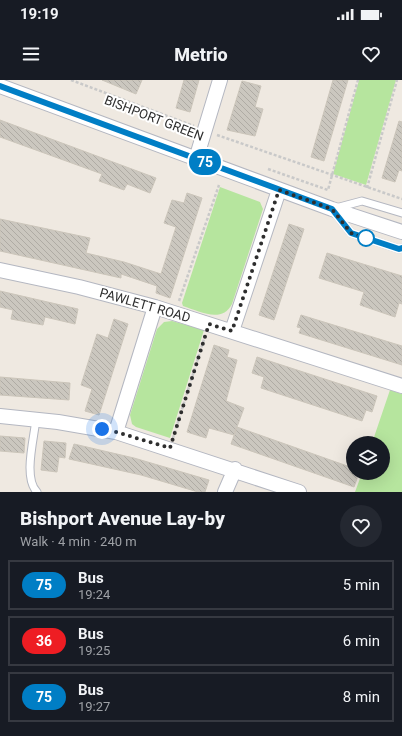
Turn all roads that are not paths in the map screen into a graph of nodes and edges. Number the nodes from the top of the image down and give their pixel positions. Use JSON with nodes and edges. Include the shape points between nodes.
{"nodes":[{"id":1,"x":220,"y":80,"type":"edge"},
{"id":2,"x":0,"y":86,"type":"edge"},
{"id":3,"x":196,"y":159,"type":"junction"},
{"id":4,"x":279,"y":190,"type":"junction"},
{"id":5,"x":332,"y":209,"type":"junction"},
{"id":6,"x":402,"y":213,"type":"edge"},
{"id":7,"x":402,"y":232,"type":"edge"},
{"id":8,"x":402,"y":248,"type":"edge"},
{"id":9,"x":0,"y":270,"type":"edge"},
{"id":10,"x":155,"y":307,"type":"junction"},
{"id":11,"x":232,"y":331,"type":"junction"},
{"id":12,"x":402,"y":386,"type":"edge"},
{"id":13,"x":0,"y":416,"type":"edge"},
{"id":14,"x":36,"y":419,"type":"junction"},
{"id":15,"x":116,"y":432,"type":"junction"},
{"id":16,"x":234,"y":469,"type":"junction"},
{"id":17,"x":37,"y":492,"type":"edge"},
{"id":18,"x":225,"y":492,"type":"edge"},
{"id":19,"x":299,"y":492,"type":"edge"}],
"edges":[{"from":1,"to":3,"type":"street"},
{"from":2,"to":3,"type":"street"},
{"from":3,"to":4,"type":"street"},
{"from":4,"to":5,"type":"street"},
{"from":4,"to":11,"type":"street"},
{"from":5,"to":6,"type":"lane","via":[[362,200]]},
{"from":5,"to":7,"type":"street"},
{"from":5,"to":8,"type":"lane","via":[[351,233]]},
{"from":9,"to":10,"type":"street","name":"PAWLETT ROAD"},
{"from":10,"to":11,"type":"street","name":"PAWLETT ROAD"},
{"from":10,"to":15,"type":"street"},
{"from":11,"to":12,"type":"street","name":"PAWLETT ROAD"},
{"from":13,"to":14,"type":"street"},
{"from":14,"to":15,"type":"street"},
{"from":14,"to":17,"type":"lane","via":[[30,473],[32,486]]},
{"from":15,"to":16,"type":"street"},
{"from":16,"to":18,"type":"street"},
{"from":16,"to":19,"type":"street"}]}
